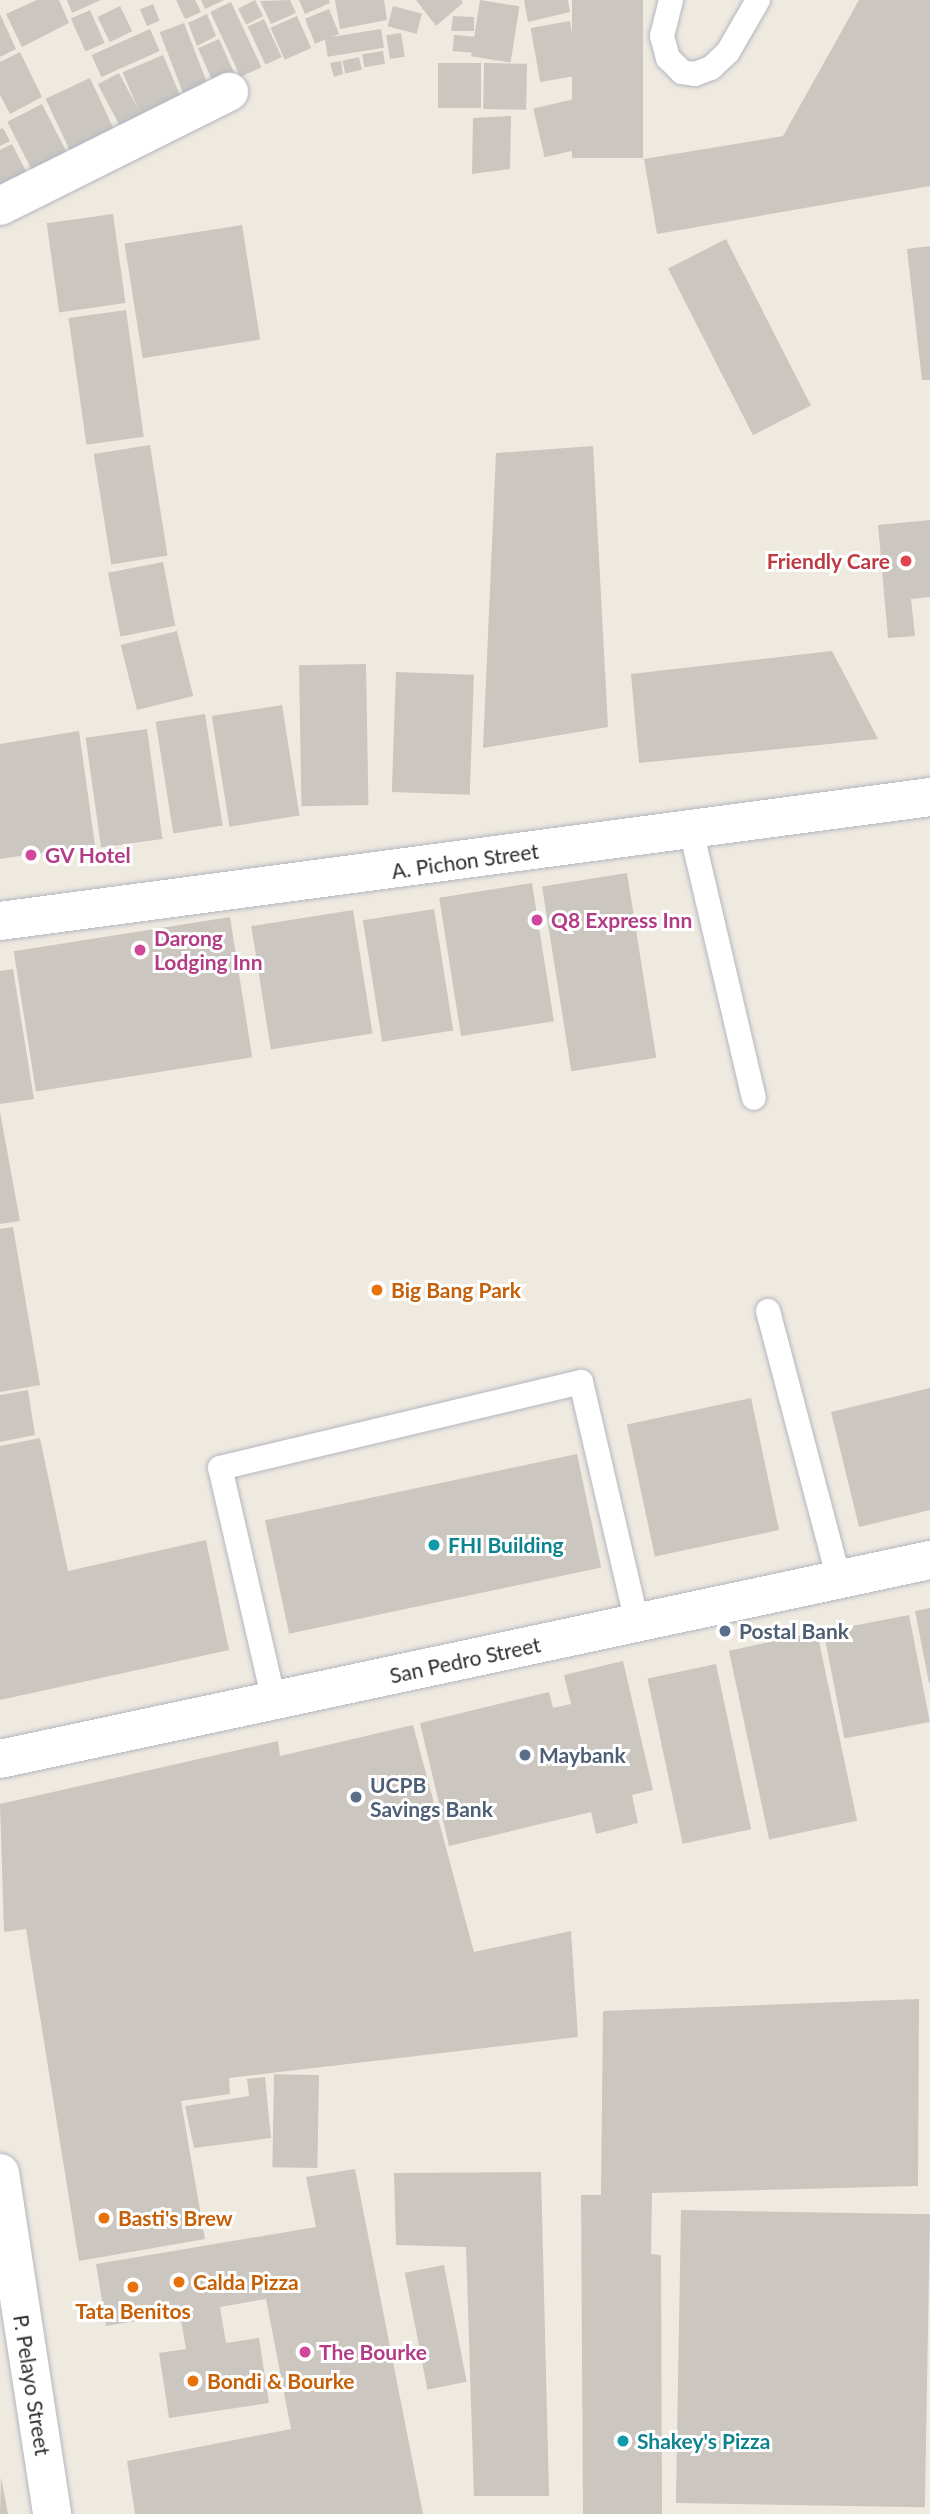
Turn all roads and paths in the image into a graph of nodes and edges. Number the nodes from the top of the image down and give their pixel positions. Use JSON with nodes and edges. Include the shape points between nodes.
{"nodes":[{"id":1,"x":671,"y":0,"type":"edge"},
{"id":2,"x":758,"y":0,"type":"edge"},
{"id":3,"x":229,"y":92,"type":"dead end"},
{"id":4,"x":0,"y":206,"type":"edge"},
{"id":5,"x":930,"y":797,"type":"edge"},
{"id":6,"x":691,"y":830,"type":"junction"},
{"id":7,"x":0,"y":921,"type":"edge"},
{"id":8,"x":754,"y":1098,"type":"dead end"},
{"id":9,"x":768,"y":1311,"type":"dead end"},
{"id":10,"x":930,"y":1560,"type":"edge"},
{"id":11,"x":839,"y":1580,"type":"junction"},
{"id":12,"x":637,"y":1623,"type":"junction"},
{"id":13,"x":274,"y":1701,"type":"junction"},
{"id":14,"x":0,"y":1759,"type":"edge"},
{"id":15,"x":0,"y":2173,"type":"edge"},
{"id":16,"x":9,"y":2299,"type":"edge"},
{"id":17,"x":52,"y":2514,"type":"edge"}],
"edges":[{"from":1,"to":2,"type":"lane","via":[[662,36],[668,58],[682,72],[695,74],[711,68],[727,52]]},
{"from":3,"to":4,"type":"main road"},
{"from":5,"to":6,"type":"main road","name":"A. Pichon Street"},
{"from":6,"to":7,"type":"main road","name":"A. Pichon Street"},
{"from":6,"to":8,"type":"lane"},
{"from":9,"to":11,"type":"lane"},
{"from":10,"to":11,"type":"main road","name":"San Pedro Street"},
{"from":11,"to":12,"type":"main road","name":"San Pedro Street"},
{"from":12,"to":13,"type":"main road","name":"San Pedro Street"},
{"from":12,"to":13,"type":"lane","via":[[580,1382],[220,1468]]},
{"from":13,"to":14,"type":"main road","name":"San Pedro Street"},
{"from":15,"to":16,"type":"main road","name":"P. Pelayo Street"},
{"from":16,"to":17,"type":"main road","name":"P. Pelayo Street"}]}
